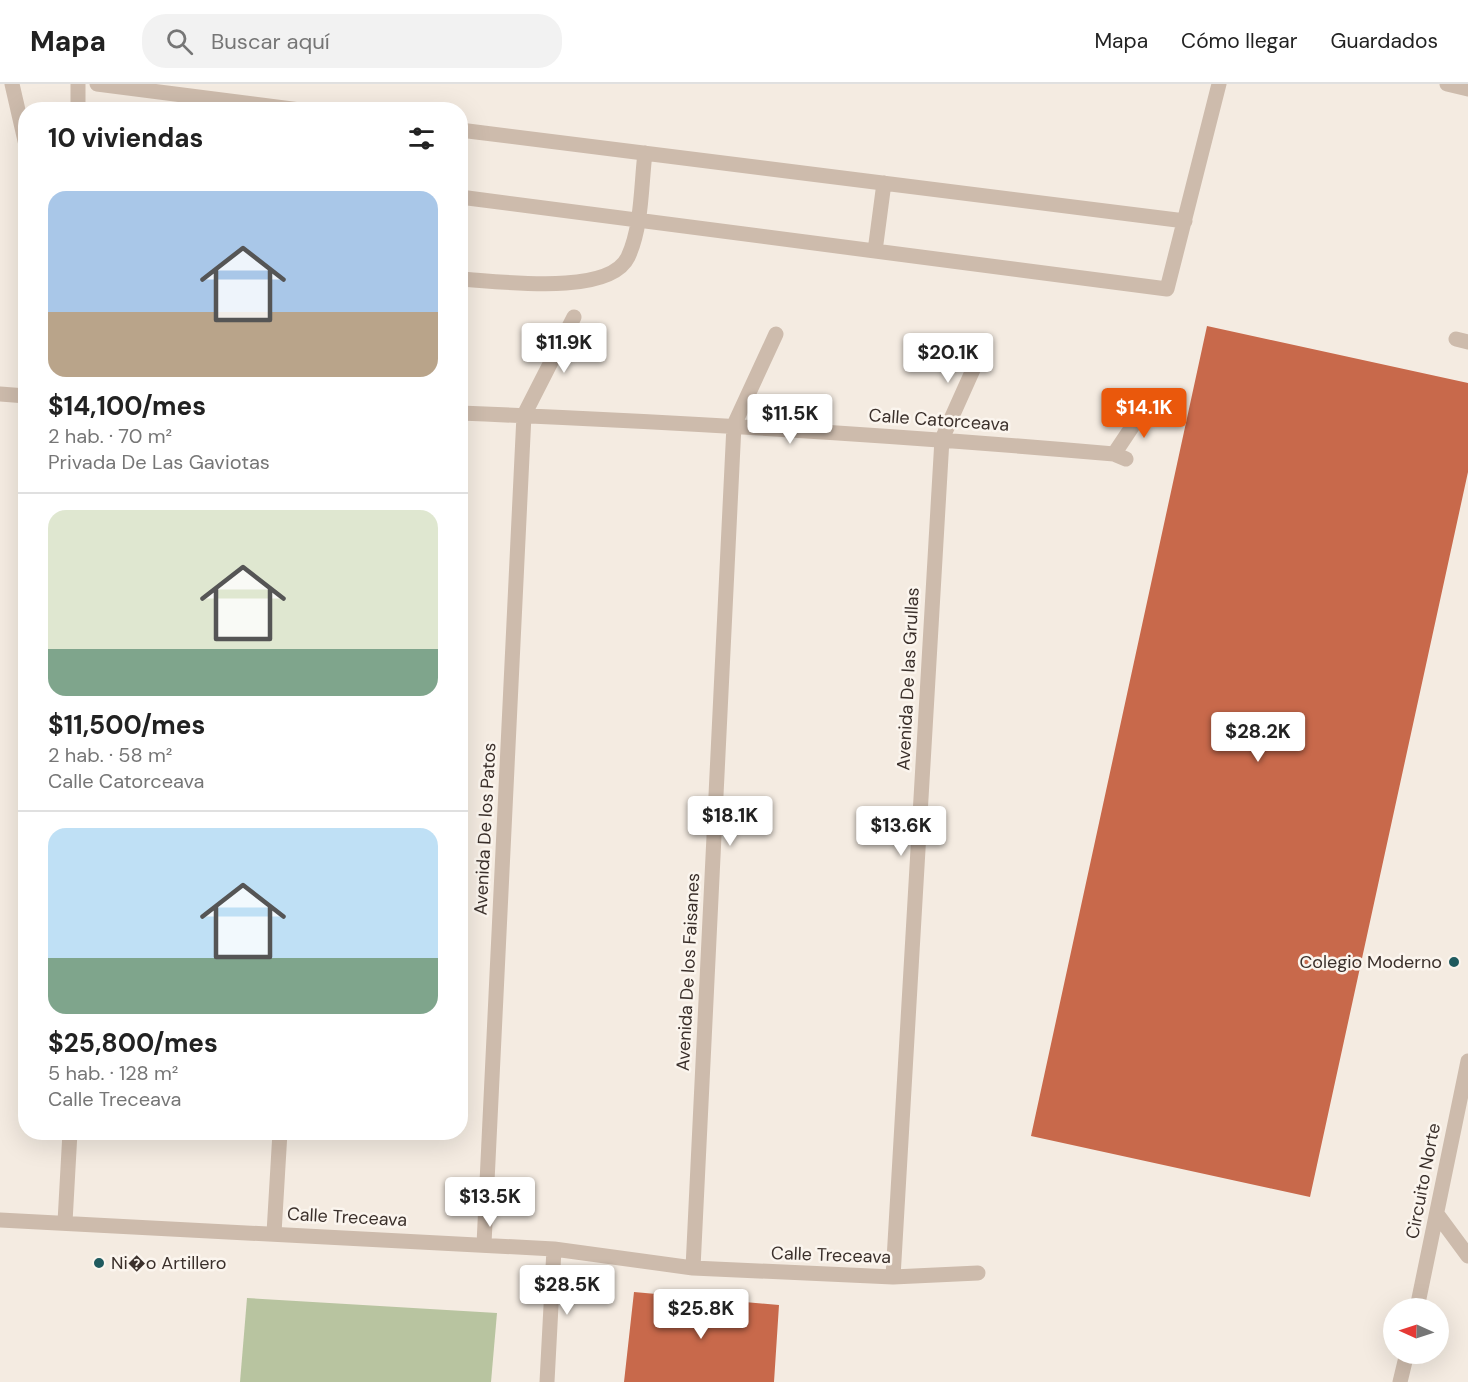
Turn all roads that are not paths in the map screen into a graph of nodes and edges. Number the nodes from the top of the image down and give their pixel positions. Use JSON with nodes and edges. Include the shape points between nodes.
{"nodes":[{"id":1,"x":12,"y":84,"type":"edge"},
{"id":2,"x":78,"y":84,"type":"edge"},
{"id":3,"x":97,"y":84,"type":"edge"},
{"id":4,"x":1219,"y":84,"type":"edge"},
{"id":5,"x":1448,"y":84,"type":"edge"},
{"id":6,"x":1468,"y":88,"type":"edge"},
{"id":7,"x":78,"y":102,"type":"edge"},
{"id":8,"x":238,"y":102,"type":"edge"},
{"id":9,"x":18,"y":111,"type":"edge"},
{"id":10,"x":468,"y":131,"type":"edge"},
{"id":11,"x":645,"y":153,"type":"junction"},
{"id":12,"x":884,"y":183,"type":"junction"},
{"id":13,"x":468,"y":198,"type":"edge"},
{"id":14,"x":637,"y":220,"type":"junction"},
{"id":15,"x":1185,"y":220,"type":"junction"},
{"id":16,"x":875,"y":251,"type":"junction"},
{"id":17,"x":468,"y":279,"type":"edge"},
{"id":18,"x":574,"y":317,"type":"dead end"},
{"id":19,"x":776,"y":334,"type":"dead end"},
{"id":20,"x":985,"y":344,"type":"dead end"},
{"id":21,"x":0,"y":394,"type":"edge"},
{"id":22,"x":18,"y":395,"type":"edge"},
{"id":23,"x":1146,"y":406,"type":"dead end"},
{"id":24,"x":468,"y":413,"type":"edge"},
{"id":25,"x":524,"y":415,"type":"junction"},
{"id":26,"x":734,"y":425,"type":"junction"},
{"id":27,"x":942,"y":439,"type":"junction"},
{"id":28,"x":1468,"y":1061,"type":"edge"},
{"id":29,"x":70,"y":1140,"type":"edge"},
{"id":30,"x":280,"y":1140,"type":"edge"},
{"id":31,"x":1437,"y":1214,"type":"junction"},
{"id":32,"x":0,"y":1220,"type":"edge"},
{"id":33,"x":65,"y":1222,"type":"junction"},
{"id":34,"x":274,"y":1233,"type":"junction"},
{"id":35,"x":484,"y":1244,"type":"junction"},
{"id":36,"x":554,"y":1249,"type":"junction"},
{"id":37,"x":1468,"y":1256,"type":"edge"},
{"id":38,"x":693,"y":1268,"type":"junction"},
{"id":39,"x":978,"y":1273,"type":"dead end"},
{"id":40,"x":893,"y":1277,"type":"junction"},
{"id":41,"x":1419,"y":1298,"type":"edge"},
{"id":42,"x":1404,"y":1364,"type":"edge"},
{"id":43,"x":547,"y":1382,"type":"edge"},
{"id":44,"x":1400,"y":1382,"type":"edge"}],
"edges":[{"from":1,"to":9,"type":"street"},
{"from":2,"to":7,"type":"street"},
{"from":3,"to":8,"type":"street"},
{"from":4,"to":15,"type":"street"},
{"from":5,"to":6,"type":"street"},
{"from":10,"to":11,"type":"street"},
{"from":11,"to":12,"type":"street"},
{"from":11,"to":14,"type":"street"},
{"from":12,"to":15,"type":"street"},
{"from":12,"to":16,"type":"street"},
{"from":13,"to":14,"type":"street"},
{"from":14,"to":16,"type":"street"},
{"from":14,"to":17,"type":"street","via":[[627,259],[607,276],[578,283]]},
{"from":15,"to":16,"type":"street","via":[[1167,289]]},
{"from":18,"to":25,"type":"street"},
{"from":19,"to":26,"type":"street"},
{"from":20,"to":27,"type":"street","name":"Avenida De las Grullas"},
{"from":21,"to":22,"type":"street"},
{"from":23,"to":27,"type":"street","name":"Calle Catorceava","via":[[1120,456]]},
{"from":24,"to":25,"type":"street","name":"Calle Catorceava"},
{"from":25,"to":26,"type":"street","name":"Calle Catorceava"},
{"from":25,"to":35,"type":"street","name":"Avenida De los Patos"},
{"from":26,"to":27,"type":"street","name":"Calle Catorceava"},
{"from":26,"to":38,"type":"street","name":"Avenida De los Faisanes"},
{"from":27,"to":40,"type":"street","name":"Avenida De las Grullas"},
{"from":28,"to":31,"type":"street","name":"Circuito Norte"},
{"from":29,"to":33,"type":"street"},
{"from":30,"to":34,"type":"street"},
{"from":31,"to":37,"type":"street"},
{"from":31,"to":41,"type":"street","name":"Circuito Norte"},
{"from":32,"to":33,"type":"street","name":"Calle Treceava"},
{"from":33,"to":34,"type":"street","name":"Calle Treceava"},
{"from":34,"to":35,"type":"street","name":"Calle Treceava"},
{"from":35,"to":36,"type":"street","name":"Calle Treceava"},
{"from":36,"to":38,"type":"street","name":"Calle Treceava"},
{"from":36,"to":43,"type":"street"},
{"from":38,"to":40,"type":"street","name":"Calle Treceava"},
{"from":39,"to":40,"type":"street","name":"Calle Treceava"},
{"from":42,"to":44,"type":"street"}]}
